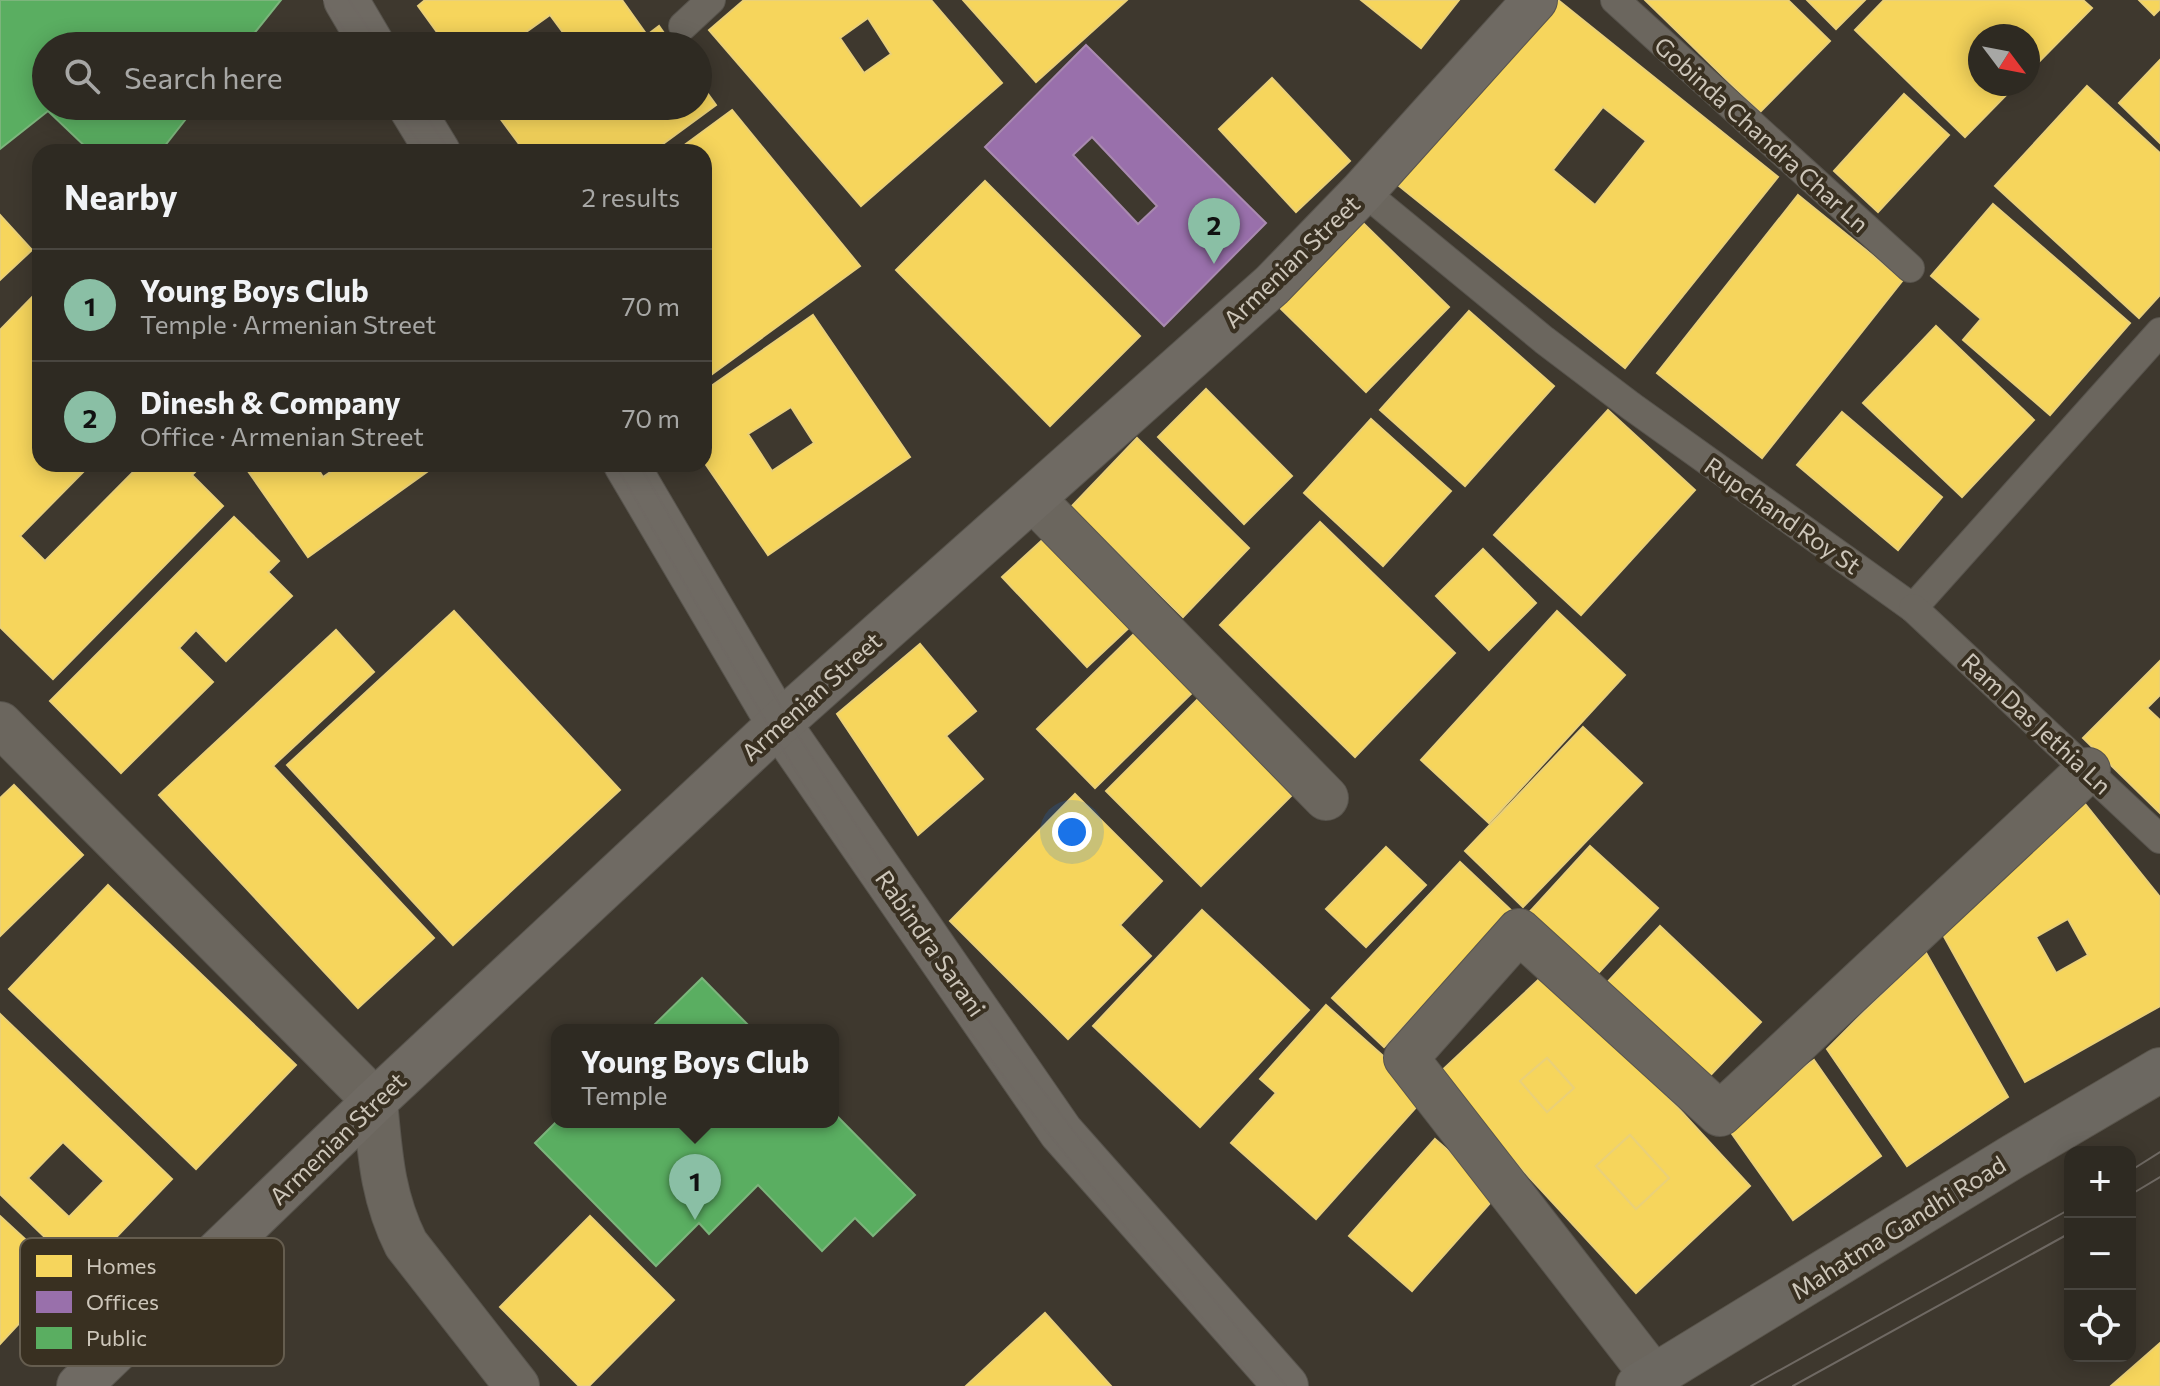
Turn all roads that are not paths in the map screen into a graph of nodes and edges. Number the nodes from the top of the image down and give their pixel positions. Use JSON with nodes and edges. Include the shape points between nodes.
{"nodes":[{"id":1,"x":346,"y":0,"type":"edge"},
{"id":2,"x":711,"y":0,"type":"edge"},
{"id":3,"x":1535,"y":0,"type":"edge"},
{"id":4,"x":1615,"y":0,"type":"edge"},
{"id":5,"x":683,"y":26,"type":"dead end"},
{"id":6,"x":365,"y":32,"type":"edge"},
{"id":7,"x":419,"y":120,"type":"edge"},
{"id":8,"x":433,"y":144,"type":"edge"},
{"id":9,"x":1363,"y":191,"type":"junction"},
{"id":10,"x":1910,"y":268,"type":"dead end"},
{"id":11,"x":2160,"y":332,"type":"edge"},
{"id":12,"x":631,"y":472,"type":"edge"},
{"id":13,"x":1033,"y":499,"type":"junction"},
{"id":14,"x":1913,"y":608,"type":"junction"},
{"id":15,"x":0,"y":724,"type":"edge"},
{"id":16,"x":779,"y":724,"type":"junction"},
{"id":17,"x":2088,"y":770,"type":"junction"},
{"id":18,"x":1326,"y":798,"type":"dead end"},
{"id":19,"x":2160,"y":839,"type":"edge"},
{"id":20,"x":2160,"y":1070,"type":"edge"},
{"id":21,"x":375,"y":1101,"type":"junction"},
{"id":22,"x":233,"y":1238,"type":"edge"},
{"id":23,"x":100,"y":1366,"type":"edge"},
{"id":24,"x":1646,"y":1382,"type":"edge"},
{"id":25,"x":79,"y":1386,"type":"edge"},
{"id":26,"x":517,"y":1386,"type":"edge"},
{"id":27,"x":1286,"y":1386,"type":"edge"}],
"edges":[{"from":1,"to":6,"type":"street"},
{"from":2,"to":5,"type":"lane"},
{"from":3,"to":9,"type":"street","name":"Armenian Street"},
{"from":4,"to":10,"type":"lane","name":"Gobinda Chandra Char Ln"},
{"from":7,"to":8,"type":"street"},
{"from":9,"to":13,"type":"street","name":"Armenian Street","via":[[1272,285]]},
{"from":9,"to":14,"type":"lane","name":"Rupchand Roy St","via":[[1631,406]]},
{"from":11,"to":14,"type":"lane"},
{"from":12,"to":16,"type":"street","name":"Rabindra Sarani"},
{"from":13,"to":16,"type":"street","name":"Armenian Street"},
{"from":13,"to":18,"type":"street"},
{"from":14,"to":17,"type":"lane","name":"Ram Das Jethia Ln"},
{"from":15,"to":21,"type":"street"},
{"from":16,"to":21,"type":"street","name":"Armenian Street"},
{"from":16,"to":27,"type":"street","name":"Rabindra Sarani","via":[[1061,1132]]},
{"from":17,"to":19,"type":"lane","name":"Ram Das Jethia Ln"},
{"from":17,"to":24,"type":"street","via":[[1720,1114],[1519,931],[1406,1058]]},
{"from":20,"to":24,"type":"main road","name":"Mahatma Gandhi Road"},
{"from":21,"to":22,"type":"street","name":"Armenian Street"},
{"from":21,"to":26,"type":"street","via":[[382,1176],[393,1218],[406,1244]]},
{"from":23,"to":25,"type":"street","name":"Armenian Street"}]}
